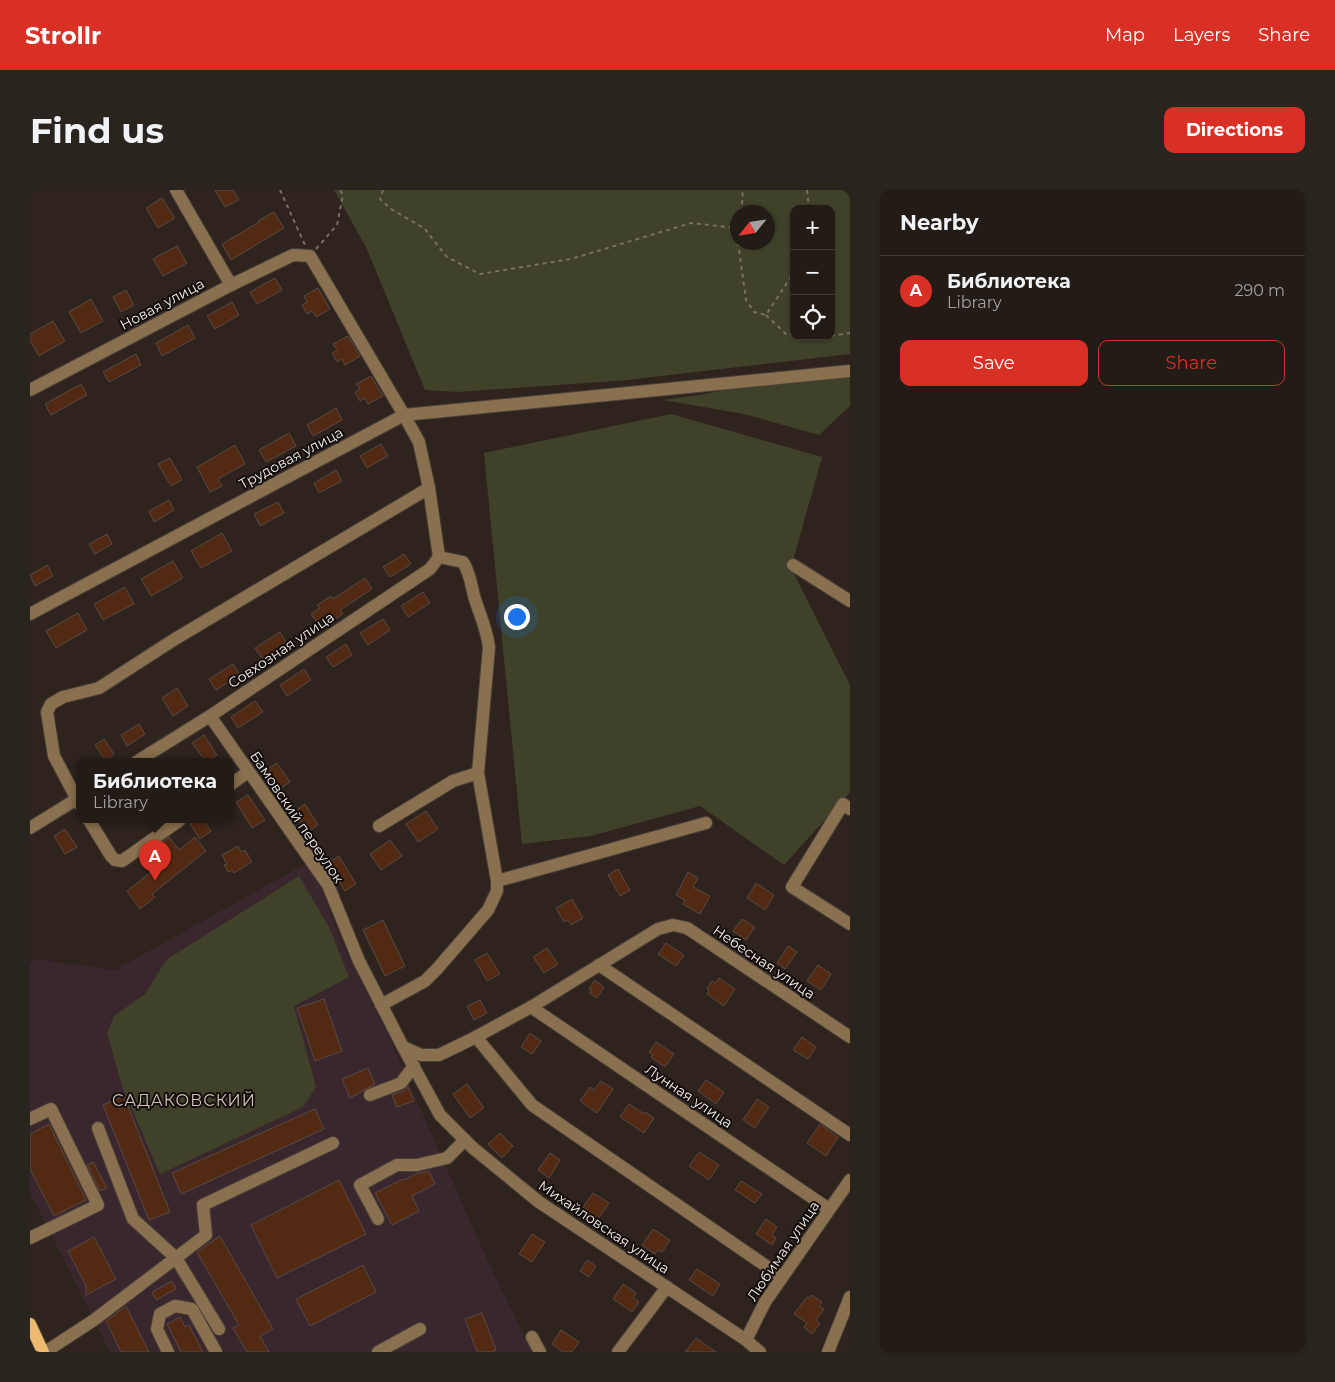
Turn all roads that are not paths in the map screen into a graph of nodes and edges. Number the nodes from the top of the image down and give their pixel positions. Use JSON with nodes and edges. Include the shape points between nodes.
{"nodes":[{"id":1,"x":176,"y":190,"type":"edge"},
{"id":2,"x":231,"y":285,"type":"junction"},
{"id":3,"x":850,"y":371,"type":"edge"},
{"id":4,"x":30,"y":390,"type":"edge"},
{"id":5,"x":404,"y":415,"type":"junction"},
{"id":6,"x":429,"y":488,"type":"junction"},
{"id":7,"x":439,"y":557,"type":"junction"},
{"id":8,"x":793,"y":565,"type":"dead end"},
{"id":9,"x":850,"y":601,"type":"edge"},
{"id":10,"x":30,"y":614,"type":"edge"},
{"id":11,"x":210,"y":716,"type":"junction"},
{"id":12,"x":142,"y":758,"type":"edge"},
{"id":13,"x":248,"y":772,"type":"junction"},
{"id":14,"x":478,"y":773,"type":"junction"},
{"id":15,"x":234,"y":781,"type":"edge"},
{"id":16,"x":76,"y":795,"type":"edge"},
{"id":17,"x":76,"y":802,"type":"edge"},
{"id":18,"x":847,"y":806,"type":"edge"},
{"id":19,"x":91,"y":823,"type":"edge"},
{"id":20,"x":176,"y":823,"type":"edge"},
{"id":21,"x":706,"y":823,"type":"dead end"},
{"id":22,"x":379,"y":826,"type":"dead end"},
{"id":23,"x":30,"y":828,"type":"edge"},
{"id":24,"x":497,"y":881,"type":"junction"},
{"id":25,"x":850,"y":924,"type":"edge"},
{"id":26,"x":599,"y":965,"type":"junction"},
{"id":27,"x":381,"y":1005,"type":"junction"},
{"id":28,"x":531,"y":1007,"type":"junction"},
{"id":29,"x":476,"y":1037,"type":"junction"},
{"id":30,"x":850,"y":1037,"type":"edge"},
{"id":31,"x":403,"y":1048,"type":"junction"},
{"id":32,"x":414,"y":1066,"type":"junction"},
{"id":33,"x":370,"y":1095,"type":"dead end"},
{"id":34,"x":440,"y":1115,"type":"joint"},
{"id":35,"x":30,"y":1119,"type":"edge"},
{"id":36,"x":98,"y":1128,"type":"dead end"},
{"id":37,"x":850,"y":1135,"type":"edge"},
{"id":38,"x":464,"y":1140,"type":"junction"},
{"id":39,"x":333,"y":1143,"type":"dead end"},
{"id":40,"x":850,"y":1180,"type":"edge"},
{"id":41,"x":829,"y":1209,"type":"junction"},
{"id":42,"x":378,"y":1219,"type":"dead end"},
{"id":43,"x":30,"y":1238,"type":"edge"},
{"id":44,"x":176,"y":1258,"type":"junction"},
{"id":45,"x":782,"y":1277,"type":"junction"},
{"id":46,"x":667,"y":1287,"type":"junction"},
{"id":47,"x":850,"y":1297,"type":"edge"},
{"id":48,"x":30,"y":1324,"type":"edge"},
{"id":49,"x":219,"y":1329,"type":"dead end"},
{"id":50,"x":420,"y":1329,"type":"dead end"},
{"id":51,"x":532,"y":1337,"type":"dead end"},
{"id":52,"x":746,"y":1340,"type":"junction"},
{"id":53,"x":44,"y":1352,"type":"edge"},
{"id":54,"x":168,"y":1352,"type":"edge"},
{"id":55,"x":216,"y":1352,"type":"edge"},
{"id":56,"x":378,"y":1352,"type":"edge"},
{"id":57,"x":540,"y":1352,"type":"edge"},
{"id":58,"x":618,"y":1352,"type":"edge"},
{"id":59,"x":760,"y":1352,"type":"edge"},
{"id":60,"x":828,"y":1352,"type":"edge"}],
"edges":[{"from":1,"to":2,"type":"street"},
{"from":2,"to":4,"type":"street","name":"Новая улица"},
{"from":2,"to":5,"type":"street","name":"Новая улица","via":[[292,255],[310,256]]},
{"from":3,"to":5,"type":"street"},
{"from":5,"to":6,"type":"street","via":[[419,442]]},
{"from":5,"to":10,"type":"street","name":"Трудовая улица"},
{"from":6,"to":7,"type":"street"},
{"from":6,"to":16,"type":"street","via":[[175,639],[99,688],[63,697],[50,704],[47,712],[54,756]]},
{"from":7,"to":11,"type":"street","name":"Совхозная улица","via":[[430,568]]},
{"from":7,"to":14,"type":"street","via":[[462,562],[468,570],[488,637]]},
{"from":8,"to":9,"type":"street"},
{"from":11,"to":12,"type":"street","name":"Совхозная улица"},
{"from":11,"to":13,"type":"street","name":"Бамовский переулок"},
{"from":13,"to":15,"type":"street"},
{"from":13,"to":27,"type":"street","name":"Бамовский переулок","via":[[328,885],[348,938]]},
{"from":14,"to":22,"type":"street","via":[[453,781]]},
{"from":14,"to":24,"type":"street"},
{"from":17,"to":23,"type":"street"},
{"from":18,"to":25,"type":"street","via":[[792,887]]},
{"from":19,"to":20,"type":"street","via":[[111,856],[122,861]]},
{"from":21,"to":24,"type":"street"},
{"from":24,"to":27,"type":"street","via":[[497,891],[488,910],[437,969],[425,981]]},
{"from":26,"to":28,"type":"street"},
{"from":26,"to":30,"type":"street","name":"Небесная улица","via":[[658,929],[673,925],[687,928]]},
{"from":26,"to":37,"type":"street"},
{"from":27,"to":31,"type":"street","name":"Бамовский переулок"},
{"from":28,"to":29,"type":"street"},
{"from":28,"to":41,"type":"street","name":"Лунная улица"},
{"from":29,"to":31,"type":"street","via":[[439,1055],[421,1056]]},
{"from":29,"to":45,"type":"street","via":[[532,1105]]},
{"from":31,"to":32,"type":"street","name":"Бамовский переулок"},
{"from":32,"to":33,"type":"street","via":[[401,1083]]},
{"from":32,"to":34,"type":"street","name":"Бамовский переулок"},
{"from":34,"to":38,"type":"street","name":"Михайловская улица"},
{"from":35,"to":43,"type":"street","via":[[51,1109],[98,1205]]},
{"from":36,"to":44,"type":"street","via":[[133,1219]]},
{"from":38,"to":42,"type":"street","via":[[447,1158],[417,1165],[397,1165],[360,1185]]},
{"from":38,"to":46,"type":"street","name":"Михайловская улица","via":[[539,1202]]},
{"from":39,"to":44,"type":"street","via":[[203,1205],[206,1235]]},
{"from":40,"to":41,"type":"street","name":"Любимая улица"},
{"from":41,"to":45,"type":"street","name":"Любимая улица"},
{"from":44,"to":49,"type":"street"},
{"from":44,"to":53,"type":"street","via":[[94,1320]]},
{"from":45,"to":52,"type":"street","name":"Любимая улица"},
{"from":46,"to":52,"type":"street","name":"Михайловская улица"},
{"from":46,"to":58,"type":"street"},
{"from":47,"to":60,"type":"street"},
{"from":48,"to":53,"type":"main road"},
{"from":50,"to":56,"type":"street"},
{"from":51,"to":57,"type":"street"},
{"from":52,"to":59,"type":"street","name":"Михайловская улица"},
{"from":54,"to":55,"type":"street","via":[[157,1329],[160,1314],[175,1306],[192,1310]]}]}
